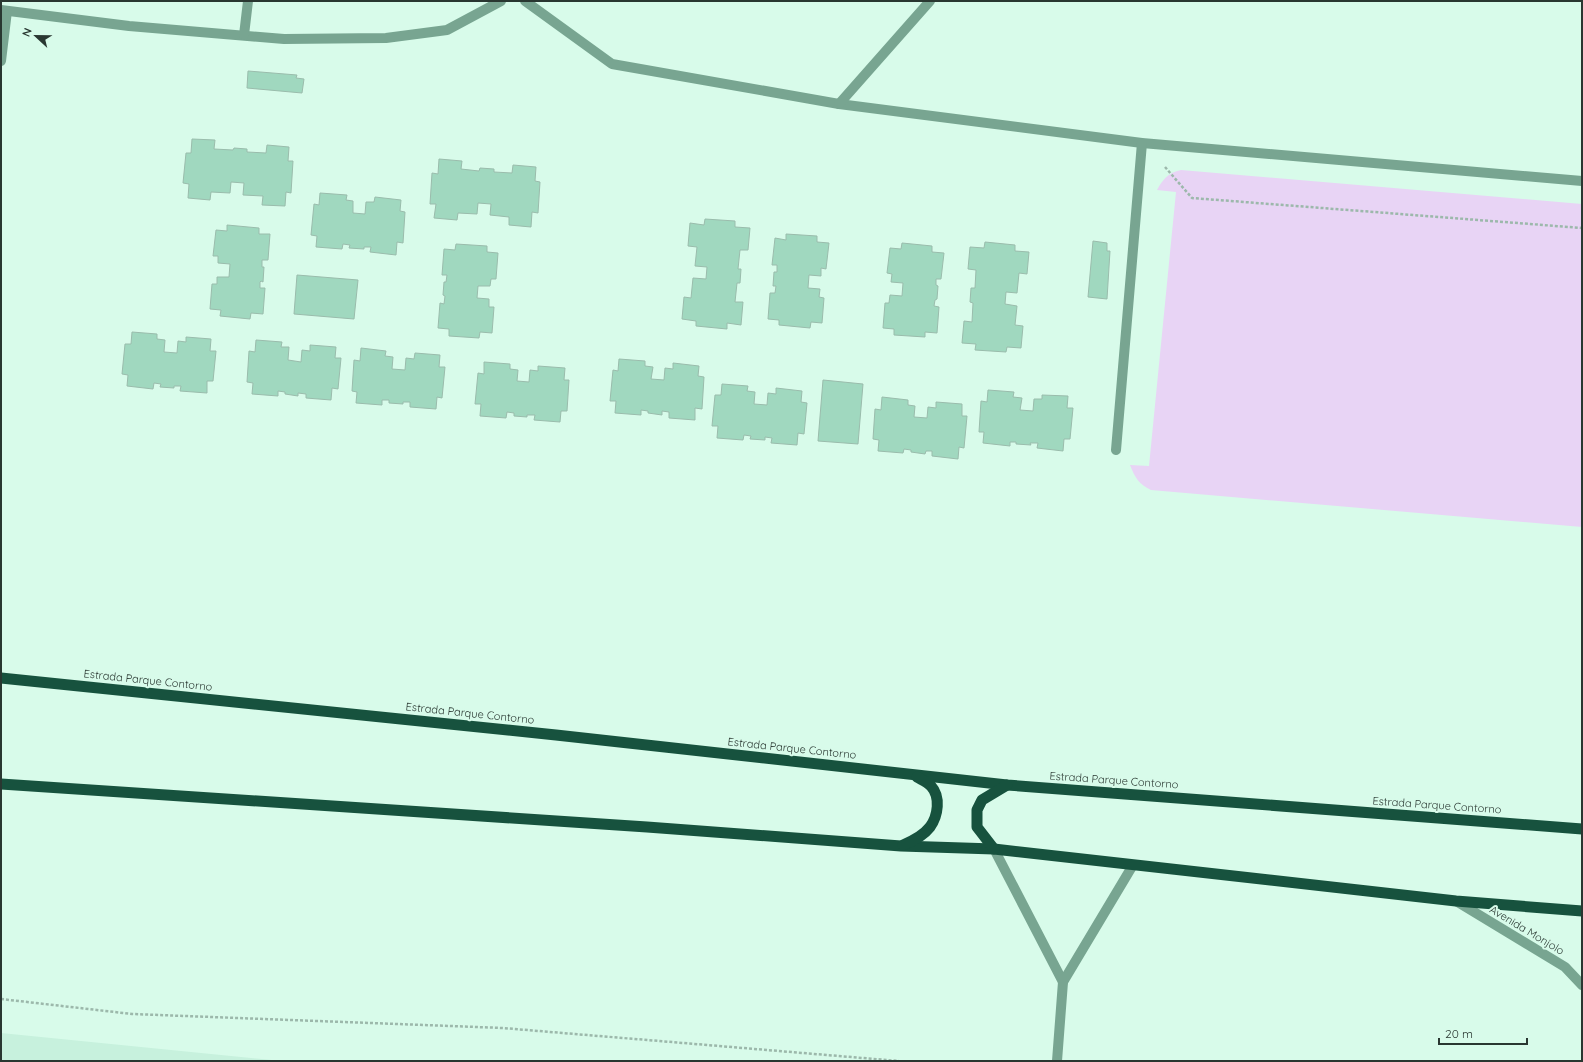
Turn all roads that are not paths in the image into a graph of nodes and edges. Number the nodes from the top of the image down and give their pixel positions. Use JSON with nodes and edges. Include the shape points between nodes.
{"nodes":[{"id":1,"x":248,"y":1,"type":"edge"},
{"id":2,"x":501,"y":1,"type":"edge"},
{"id":3,"x":525,"y":1,"type":"edge"},
{"id":4,"x":930,"y":1,"type":"edge"},
{"id":5,"x":4,"y":10,"type":"edge"},
{"id":6,"x":244,"y":35,"type":"junction"},
{"id":7,"x":1,"y":61,"type":"edge"},
{"id":8,"x":839,"y":104,"type":"junction"},
{"id":9,"x":1142,"y":143,"type":"junction"},
{"id":10,"x":1582,"y":181,"type":"edge"},
{"id":11,"x":1116,"y":450,"type":"dead end"},
{"id":12,"x":1,"y":678,"type":"edge"},
{"id":13,"x":913,"y":775,"type":"junction"},
{"id":14,"x":1,"y":784,"type":"edge"},
{"id":15,"x":1007,"y":785,"type":"junction"},
{"id":16,"x":1582,"y":829,"type":"edge"},
{"id":17,"x":901,"y":846,"type":"junction"},
{"id":18,"x":994,"y":849,"type":"junction"},
{"id":19,"x":1133,"y":865,"type":"junction"},
{"id":20,"x":1456,"y":901,"type":"junction"},
{"id":21,"x":1582,"y":911,"type":"edge"},
{"id":22,"x":1063,"y":982,"type":"junction"},
{"id":23,"x":1582,"y":985,"type":"edge"},
{"id":24,"x":1057,"y":1061,"type":"edge"}],
"edges":[{"from":1,"to":6,"type":"street"},
{"from":2,"to":6,"type":"street","via":[[447,30],[386,38],[284,39]]},
{"from":3,"to":8,"type":"street","via":[[612,64]]},
{"from":4,"to":8,"type":"street"},
{"from":5,"to":6,"type":"street","via":[[129,26]]},
{"from":5,"to":7,"type":"street"},
{"from":8,"to":9,"type":"street"},
{"from":9,"to":10,"type":"street"},
{"from":9,"to":11,"type":"street"},
{"from":12,"to":13,"type":"highway","name":"Estrada Parque Contorno","via":[[556,734]]},
{"from":13,"to":15,"type":"highway","name":"Estrada Parque Contorno"},
{"from":13,"to":17,"type":"highway","via":[[932,787],[938,800],[937,811],[930,827],[915,840]]},
{"from":14,"to":17,"type":"highway"},
{"from":15,"to":16,"type":"highway","name":"Estrada Parque Contorno"},
{"from":15,"to":18,"type":"highway","via":[[982,800],[977,810],[977,827]]},
{"from":17,"to":18,"type":"highway"},
{"from":18,"to":19,"type":"highway"},
{"from":18,"to":22,"type":"street"},
{"from":19,"to":20,"type":"highway"},
{"from":19,"to":22,"type":"street"},
{"from":20,"to":21,"type":"highway"},
{"from":20,"to":23,"type":"street","name":"Avenida Monjolo","via":[[1565,967]]},
{"from":22,"to":24,"type":"street"}]}
